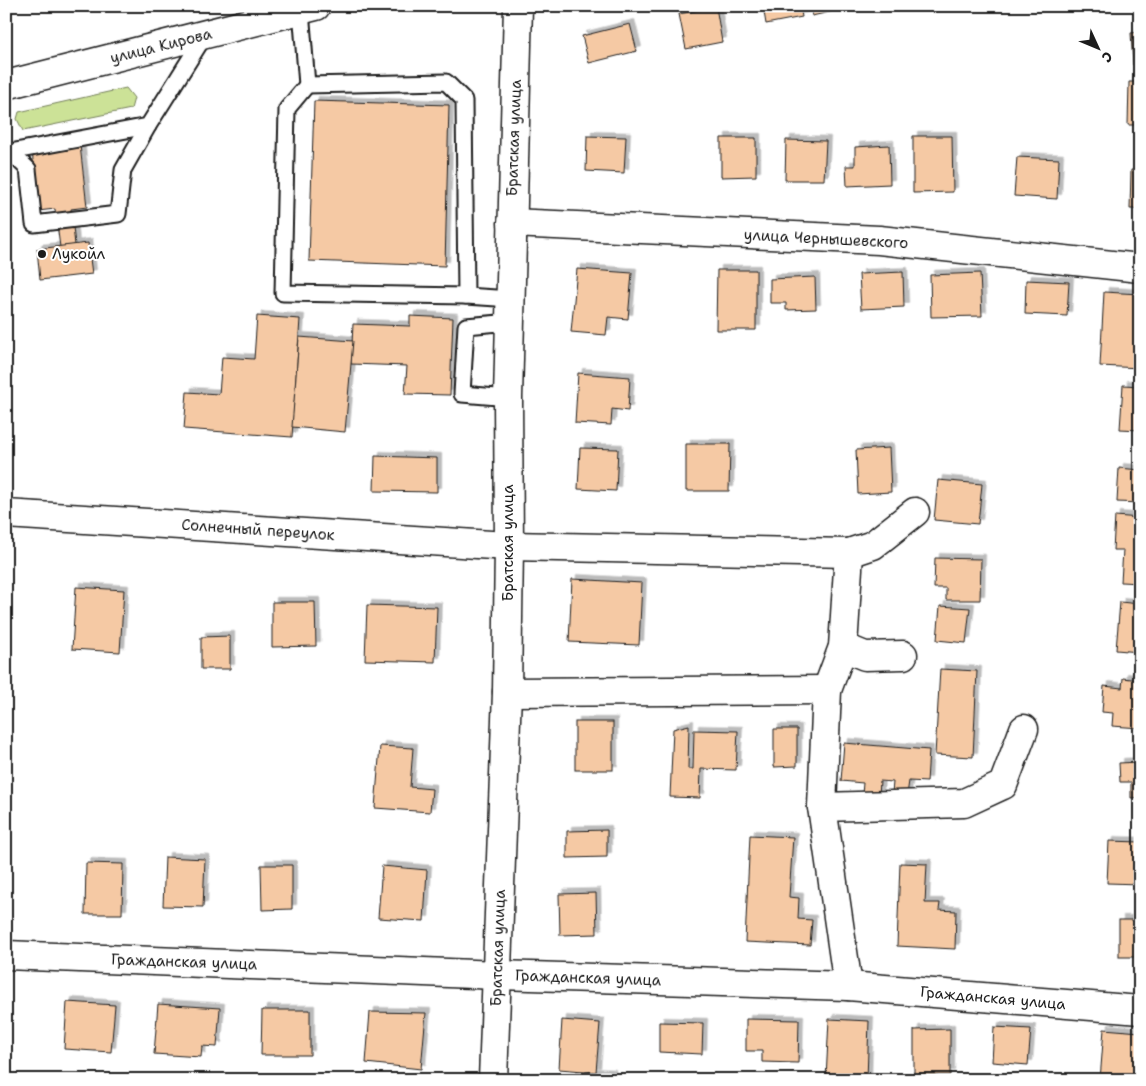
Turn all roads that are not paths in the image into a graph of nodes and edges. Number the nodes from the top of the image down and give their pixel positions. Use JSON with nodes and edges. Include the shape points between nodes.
{"nodes":[{"id":1,"x":518,"y":6,"type":"edge"},
{"id":2,"x":309,"y":8,"type":"edge"},
{"id":3,"x":205,"y":35,"type":"junction"},
{"id":4,"x":6,"y":85,"type":"edge"},
{"id":5,"x":307,"y":85,"type":"junction"},
{"id":6,"x":148,"y":126,"type":"junction"},
{"id":7,"x":8,"y":150,"type":"edge"},
{"id":8,"x":512,"y":223,"type":"junction"},
{"id":9,"x":1140,"y":268,"type":"edge"},
{"id":10,"x":466,"y":296,"type":"junction"},
{"id":11,"x":510,"y":310,"type":"junction"},
{"id":12,"x":508,"y":398,"type":"junction"},
{"id":13,"x":915,"y":512,"type":"dead end"},
{"id":14,"x":6,"y":514,"type":"edge"},
{"id":15,"x":509,"y":546,"type":"junction"},
{"id":16,"x":849,"y":553,"type":"junction"},
{"id":17,"x":843,"y":647,"type":"junction"},
{"id":18,"x":903,"y":655,"type":"dead end"},
{"id":19,"x":827,"y":690,"type":"junction"},
{"id":20,"x":507,"y":692,"type":"junction"},
{"id":21,"x":1024,"y":729,"type":"dead end"},
{"id":22,"x":822,"y":806,"type":"junction"},
{"id":23,"x":6,"y":955,"type":"edge"},
{"id":24,"x":498,"y":975,"type":"junction"},
{"id":25,"x":848,"y":986,"type":"junction"},
{"id":26,"x":1140,"y":1010,"type":"edge"},
{"id":27,"x":493,"y":1080,"type":"edge"}],
"edges":[{"from":1,"to":8,"type":"street","name":"Братская улица"},
{"from":2,"to":3,"type":"street","name":"улица Кирова"},
{"from":2,"to":5,"type":"lane"},
{"from":3,"to":4,"type":"street","name":"улица Кирова"},
{"from":3,"to":6,"type":"lane"},
{"from":5,"to":10,"type":"lane","via":[[446,82],[464,100]]},
{"from":5,"to":10,"type":"lane","via":[[287,110],[283,293]]},
{"from":6,"to":7,"type":"lane"},
{"from":6,"to":7,"type":"lane","via":[[123,170],[118,214],[34,224],[28,168]]},
{"from":8,"to":9,"type":"street","name":"улица Чернышевского","via":[[879,240]]},
{"from":8,"to":11,"type":"street","name":"Братская улица"},
{"from":10,"to":11,"type":"lane"},
{"from":11,"to":12,"type":"street","name":"Братская улица"},
{"from":11,"to":12,"type":"lane","via":[[466,326],[462,394]]},
{"from":12,"to":15,"type":"street","name":"Братская улица"},
{"from":13,"to":16,"type":"street","via":[[872,544]]},
{"from":14,"to":15,"type":"street","name":"Солнечный переулок"},
{"from":15,"to":16,"type":"street","name":"Солнечный переулок"},
{"from":15,"to":20,"type":"street","name":"Братская улица"},
{"from":16,"to":17,"type":"street"},
{"from":17,"to":18,"type":"street","via":[[865,656]]},
{"from":17,"to":19,"type":"street"},
{"from":19,"to":20,"type":"street"},
{"from":19,"to":22,"type":"street"},
{"from":20,"to":24,"type":"street","name":"Братская улица"},
{"from":21,"to":22,"type":"street","via":[[1003,785],[964,802]]},
{"from":22,"to":25,"type":"street"},
{"from":23,"to":24,"type":"street","name":"Гражданская улица"},
{"from":24,"to":25,"type":"street","name":"Гражданская улица"},
{"from":24,"to":27,"type":"street","name":"Братская улица"},
{"from":25,"to":26,"type":"street","name":"Гражданская улица"}]}
